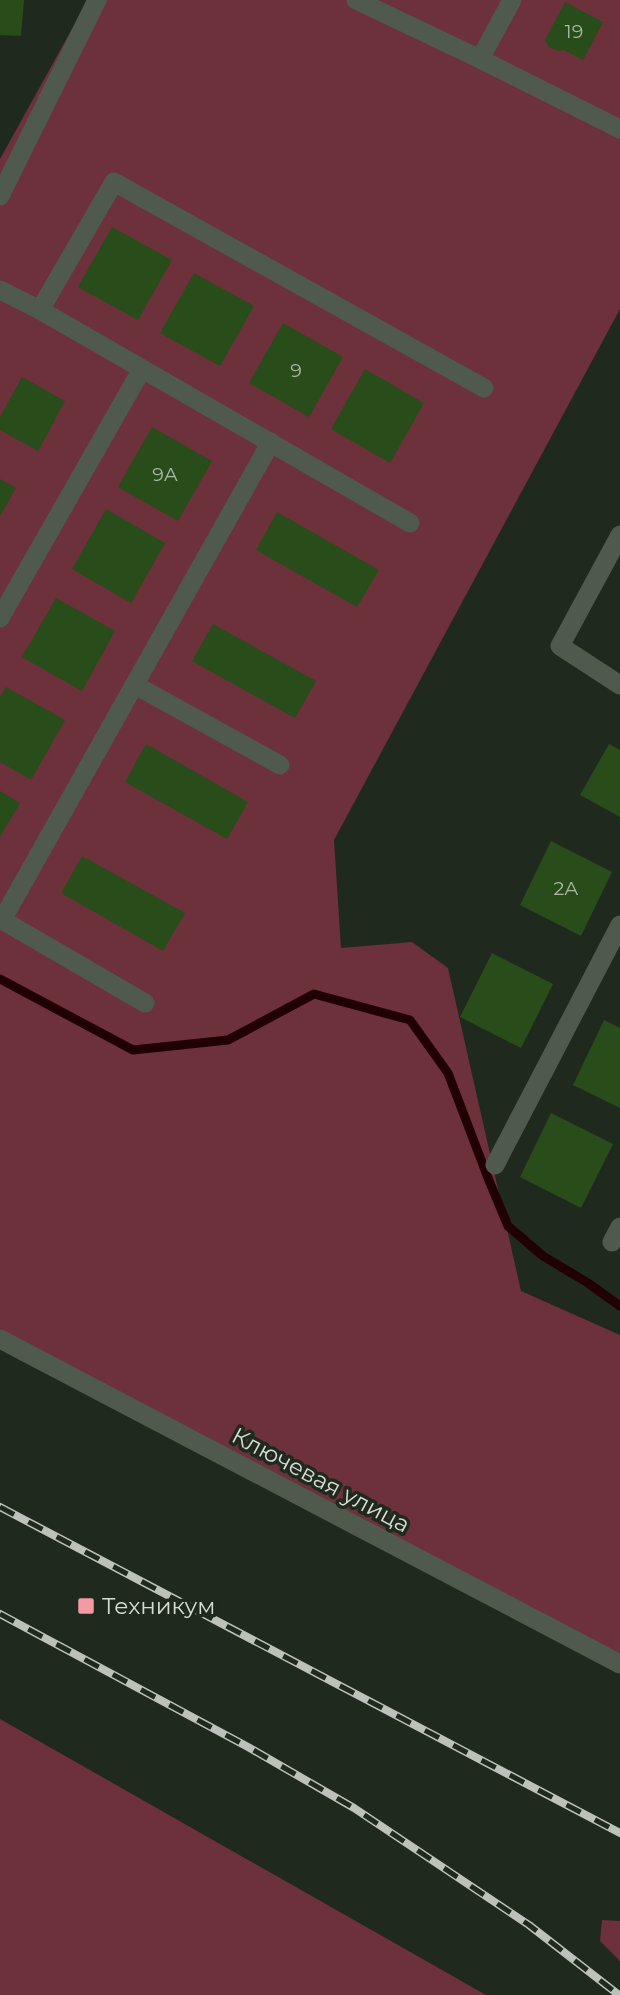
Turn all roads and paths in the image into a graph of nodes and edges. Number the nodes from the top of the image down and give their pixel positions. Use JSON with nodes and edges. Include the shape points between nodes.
{"nodes":[{"id":1,"x":97,"y":0,"type":"edge"},
{"id":2,"x":356,"y":0,"type":"edge"},
{"id":3,"x":512,"y":0,"type":"edge"},
{"id":4,"x":480,"y":59,"type":"junction"},
{"id":5,"x":620,"y":129,"type":"edge"},
{"id":6,"x":0,"y":196,"type":"edge"},
{"id":7,"x":0,"y":290,"type":"edge"},
{"id":8,"x":40,"y":310,"type":"junction"},
{"id":9,"x":142,"y":369,"type":"junction"},
{"id":10,"x":484,"y":388,"type":"dead end"},
{"id":11,"x":271,"y":442,"type":"junction"},
{"id":12,"x":410,"y":523,"type":"dead end"},
{"id":13,"x":620,"y":535,"type":"edge"},
{"id":14,"x":0,"y":618,"type":"edge"},
{"id":15,"x":135,"y":685,"type":"junction"},
{"id":16,"x":620,"y":685,"type":"edge"},
{"id":17,"x":280,"y":765,"type":"dead end"},
{"id":18,"x":1,"y":920,"type":"edge"},
{"id":19,"x":620,"y":925,"type":"edge"},
{"id":20,"x":145,"y":1003,"type":"dead end"},
{"id":21,"x":495,"y":1165,"type":"dead end"},
{"id":22,"x":0,"y":1339,"type":"edge"},
{"id":23,"x":620,"y":1664,"type":"edge"}],
"edges":[{"from":1,"to":6,"type":"street"},
{"from":2,"to":4,"type":"street"},
{"from":3,"to":4,"type":"street"},
{"from":4,"to":5,"type":"street"},
{"from":7,"to":8,"type":"street"},
{"from":8,"to":9,"type":"street"},
{"from":8,"to":10,"type":"street","via":[[114,182]]},
{"from":9,"to":11,"type":"street"},
{"from":9,"to":14,"type":"street"},
{"from":11,"to":12,"type":"street"},
{"from":11,"to":15,"type":"street"},
{"from":13,"to":16,"type":"street","via":[[560,646]]},
{"from":15,"to":17,"type":"street"},
{"from":15,"to":18,"type":"street"},
{"from":18,"to":20,"type":"street"},
{"from":19,"to":21,"type":"street"},
{"from":22,"to":23,"type":"street","name":"Ключевая улица"}]}
